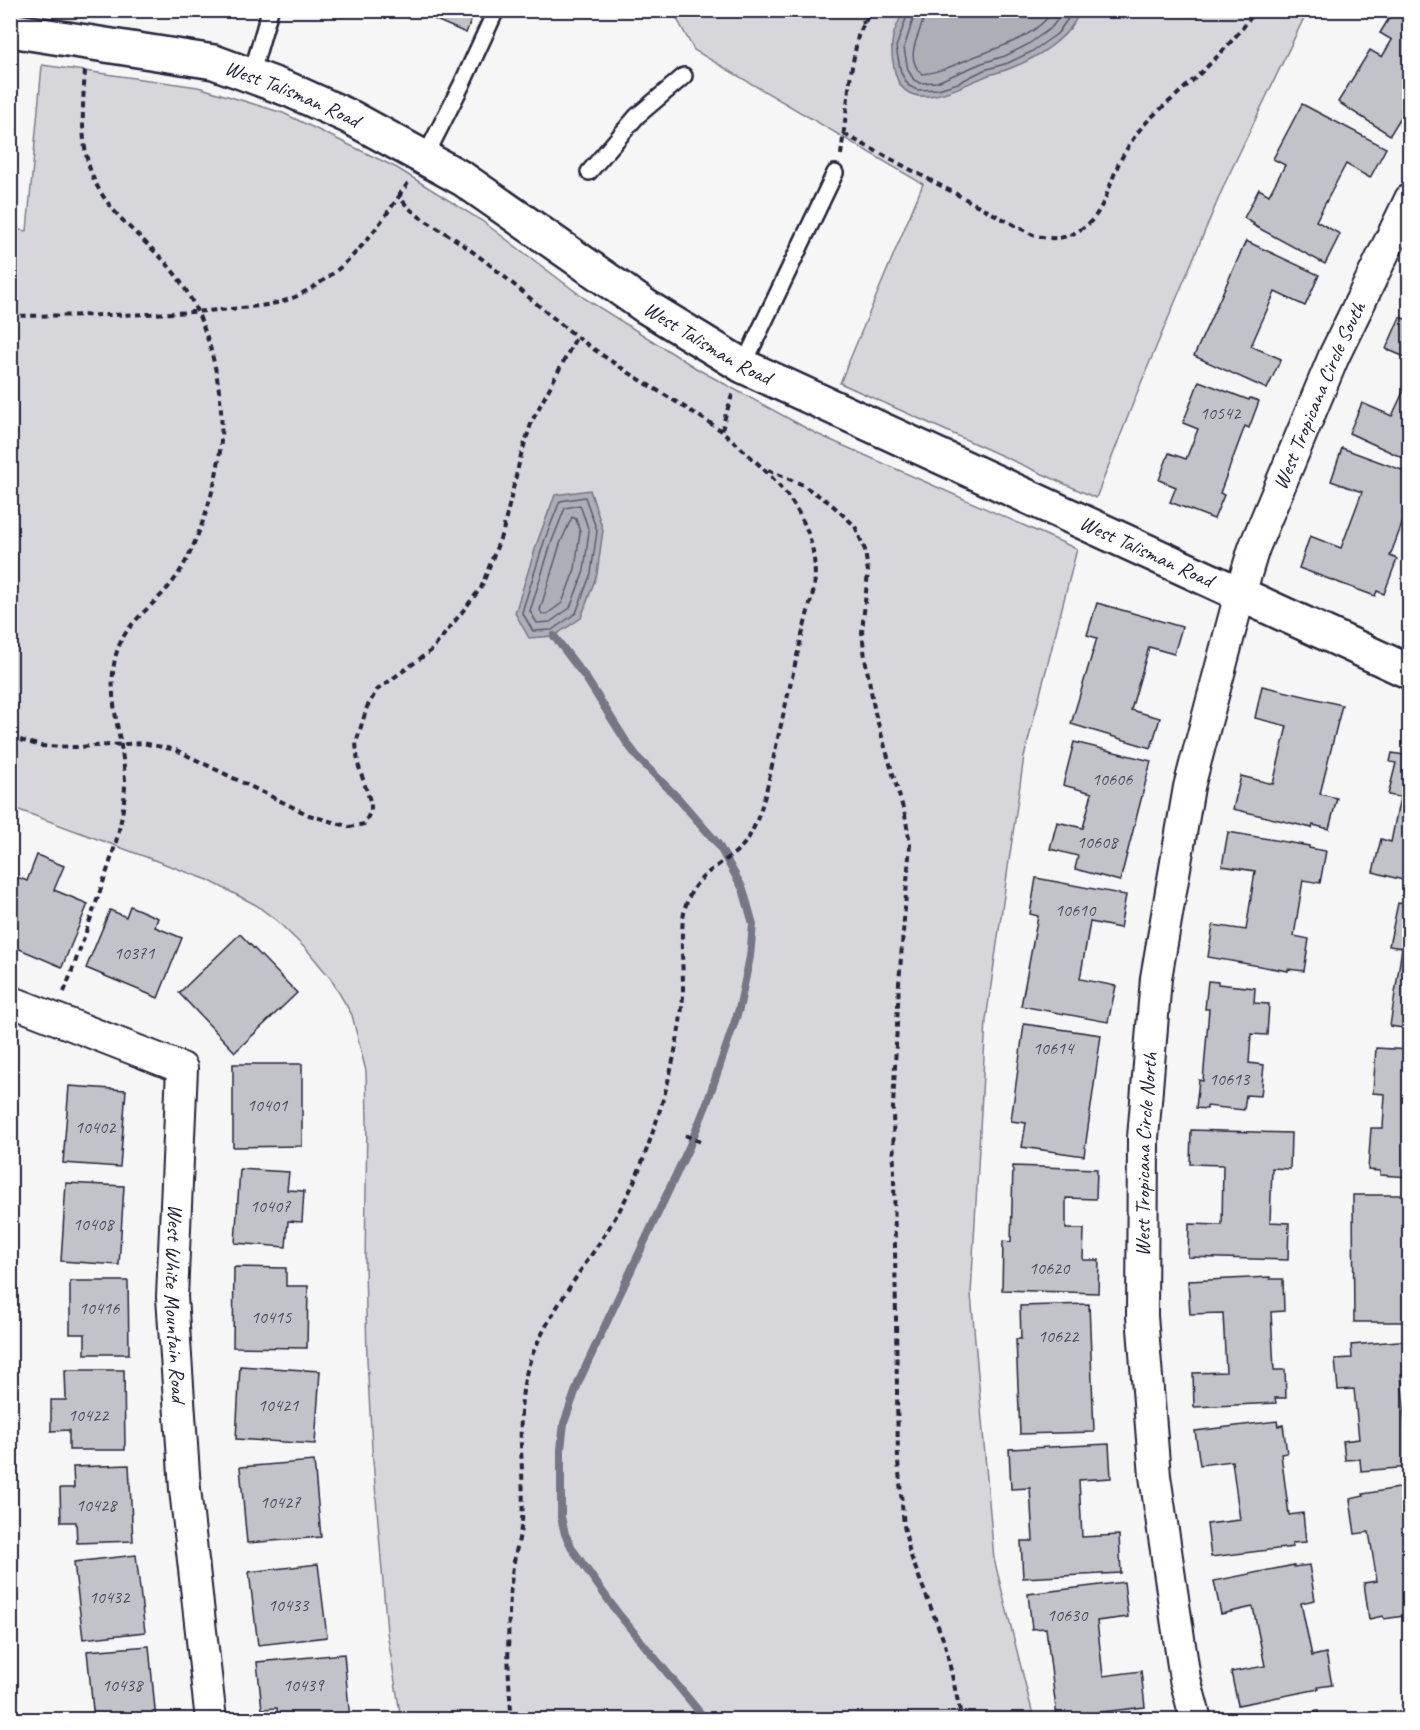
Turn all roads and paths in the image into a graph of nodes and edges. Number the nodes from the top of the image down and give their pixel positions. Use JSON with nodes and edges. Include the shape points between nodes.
{"nodes":[{"id":1,"x":270,"y":10,"type":"edge"},
{"id":2,"x":495,"y":10,"type":"edge"},
{"id":3,"x":859,"y":10,"type":"edge"},
{"id":4,"x":871,"y":10,"type":"edge"},
{"id":5,"x":1257,"y":10,"type":"edge"},
{"id":6,"x":864,"y":25,"type":"junction"},
{"id":7,"x":19,"y":27,"type":"edge"},
{"id":8,"x":86,"y":40,"type":"junction"},
{"id":9,"x":251,"y":76,"type":"junction"},
{"id":10,"x":684,"y":76,"type":"dead end"},
{"id":11,"x":844,"y":134,"type":"junction"},
{"id":12,"x":425,"y":157,"type":"junction"},
{"id":13,"x":589,"y":172,"type":"dead end"},
{"id":14,"x":835,"y":173,"type":"joint"},
{"id":15,"x":400,"y":194,"type":"junction"},
{"id":16,"x":1410,"y":199,"type":"edge"},
{"id":17,"x":197,"y":312,"type":"junction"},
{"id":18,"x":10,"y":316,"type":"edge"},
{"id":19,"x":576,"y":336,"type":"junction"},
{"id":20,"x":743,"y":366,"type":"junction"},
{"id":21,"x":722,"y":431,"type":"junction"},
{"id":22,"x":766,"y":470,"type":"junction"},
{"id":23,"x":1240,"y":594,"type":"junction"},
{"id":24,"x":1410,"y":672,"type":"edge"},
{"id":25,"x":10,"y":737,"type":"edge"},
{"id":26,"x":121,"y":744,"type":"junction"},
{"id":27,"x":10,"y":1001,"type":"edge"},
{"id":28,"x":55,"y":1019,"type":"junction"},
{"id":29,"x":685,"y":1134,"type":"dead end"},
{"id":30,"x":703,"y":1143,"type":"dead end"},
{"id":31,"x":211,"y":1719,"type":"edge"},
{"id":32,"x":512,"y":1719,"type":"edge"},
{"id":33,"x":962,"y":1719,"type":"edge"},
{"id":34,"x":1196,"y":1719,"type":"edge"}],
"edges":[{"from":1,"to":9,"type":"lane"},
{"from":2,"to":12,"type":"lane"},
{"from":3,"to":6,"type":"path"},
{"from":4,"to":6,"type":"path"},
{"from":5,"to":11,"type":"path","via":[[1223,50],[1134,137],[1090,222],[1072,235],[1052,240],[1033,235]]},
{"from":6,"to":11,"type":"path","via":[[851,72]]},
{"from":7,"to":8,"type":"street","name":"West Talisman Road"},
{"from":8,"to":9,"type":"street","name":"West Talisman Road","via":[[214,62]]},
{"from":8,"to":17,"type":"path","via":[[83,103],[88,165],[109,205],[167,264],[190,293]]},
{"from":9,"to":12,"type":"street","name":"West Talisman Road","via":[[350,117]]},
{"from":10,"to":13,"type":"lane","via":[[637,116]]},
{"from":11,"to":14,"type":"path"},
{"from":12,"to":15,"type":"path"},
{"from":12,"to":20,"type":"street","name":"West Talisman Road","via":[[463,179],[645,306]]},
{"from":14,"to":20,"type":"lane"},
{"from":15,"to":17,"type":"path","via":[[350,260],[298,296],[262,306]]},
{"from":15,"to":19,"type":"path","via":[[401,201],[410,209],[460,242]]},
{"from":16,"to":23,"type":"street","name":"West Tropicana Circle South","via":[[1334,356],[1254,548]]},
{"from":17,"to":18,"type":"path"},
{"from":17,"to":26,"type":"path","via":[[222,408],[222,450],[214,489],[185,563],[160,597],[124,632],[113,680]]},
{"from":19,"to":21,"type":"path"},
{"from":19,"to":26,"type":"path","via":[[532,421],[503,531],[481,588],[432,650],[377,690],[367,707],[356,743],[358,764],[371,804],[364,824],[350,827],[309,815],[176,750],[143,743]]},
{"from":20,"to":21,"type":"path"},
{"from":20,"to":23,"type":"street","name":"West Talisman Road"},
{"from":21,"to":22,"type":"path"},
{"from":22,"to":32,"type":"path","via":[[803,522],[811,542],[814,590],[766,789],[749,839],[704,875],[688,898],[683,921],[681,1016],[671,1067],[640,1166],[622,1209],[552,1311],[531,1357],[519,1445],[522,1519],[510,1588]]},
{"from":22,"to":33,"type":"path","via":[[801,484],[830,503],[855,526],[865,550],[865,658],[875,713],[910,844],[893,1107],[898,1461],[910,1554],[945,1644]]},
{"from":23,"to":24,"type":"street","name":"West Talisman Road"},
{"from":23,"to":34,"type":"street","name":"West Tropicana Circle North","via":[[1189,787],[1156,978],[1143,1138],[1142,1316],[1155,1476],[1185,1679]]},
{"from":25,"to":26,"type":"path","via":[[41,746]]},
{"from":26,"to":28,"type":"path","via":[[125,784],[118,839]]},
{"from":27,"to":28,"type":"street","name":"West White Mountain Road"},
{"from":28,"to":31,"type":"street","name":"West White Mountain Road","via":[[182,1068],[172,1297],[185,1489]]},
{"from":29,"to":30,"type":"path"}]}
